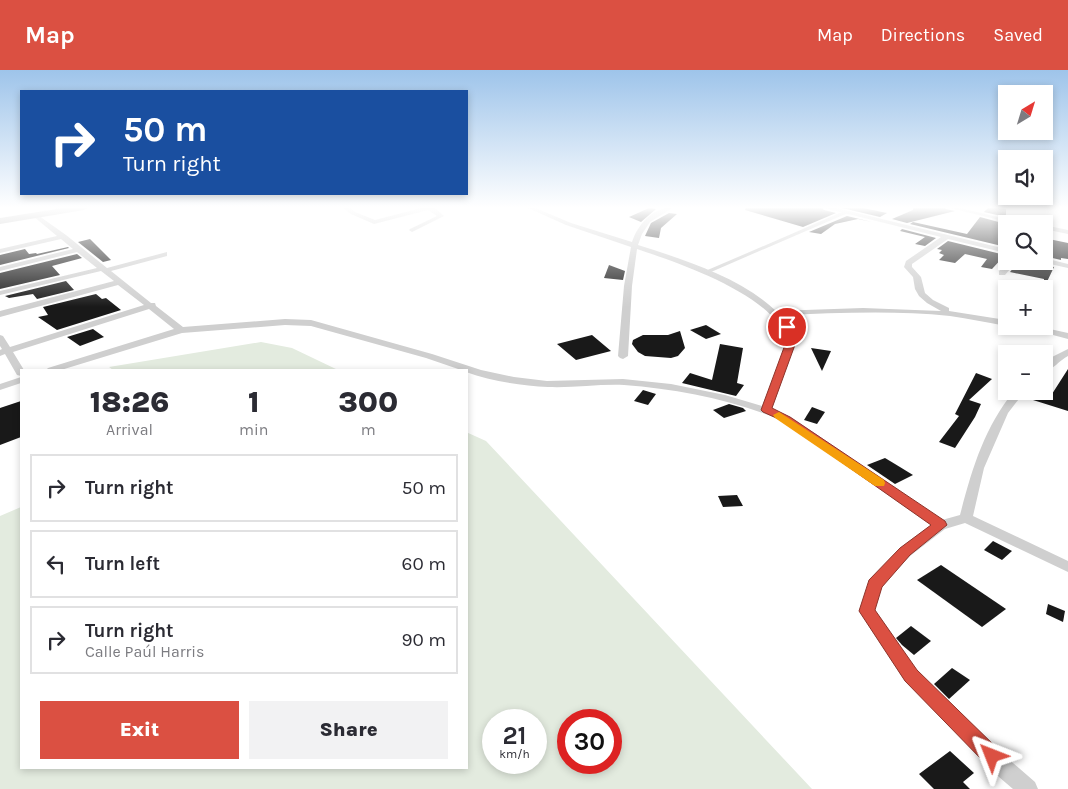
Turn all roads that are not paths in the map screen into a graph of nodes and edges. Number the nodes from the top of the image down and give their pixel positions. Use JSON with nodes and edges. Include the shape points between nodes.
{"nodes":[{"id":1,"x":45,"y":241,"type":"edge"},
{"id":2,"x":70,"y":241,"type":"edge"},
{"id":3,"x":617,"y":241,"type":"edge"},
{"id":4,"x":635,"y":241,"type":"edge"},
{"id":5,"x":780,"y":241,"type":"edge"},
{"id":6,"x":941,"y":241,"type":"edge"},
{"id":7,"x":965,"y":241,"type":"edge"},
{"id":8,"x":634,"y":246,"type":"junction"},
{"id":9,"x":80,"y":249,"type":"junction"},
{"id":10,"x":998,"y":249,"type":"edge"},
{"id":11,"x":0,"y":251,"type":"edge"},
{"id":12,"x":164,"y":254,"type":"dead end"},
{"id":13,"x":1053,"y":262,"type":"edge"},
{"id":14,"x":1068,"y":266,"type":"edge"},
{"id":15,"x":0,"y":269,"type":"edge"},
{"id":16,"x":104,"y":270,"type":"junction"},
{"id":17,"x":1006,"y":270,"type":"edge"},
{"id":18,"x":707,"y":272,"type":"junction"},
{"id":19,"x":1002,"y":274,"type":"dead end"},
{"id":20,"x":119,"y":282,"type":"junction"},
{"id":21,"x":0,"y":293,"type":"edge"},
{"id":22,"x":152,"y":305,"type":"junction"},
{"id":23,"x":777,"y":313,"type":"junction"},
{"id":24,"x":952,"y":313,"type":"junction"},
{"id":25,"x":0,"y":314,"type":"edge"},
{"id":26,"x":998,"y":321,"type":"edge"},
{"id":27,"x":181,"y":330,"type":"junction"},
{"id":28,"x":1053,"y":333,"type":"edge"},
{"id":29,"x":1068,"y":336,"type":"edge"},
{"id":30,"x":0,"y":338,"type":"edge"},
{"id":31,"x":4,"y":351,"type":"edge"},
{"id":32,"x":1068,"y":352,"type":"edge"},
{"id":33,"x":623,"y":356,"type":"dead end"},
{"id":34,"x":1053,"y":360,"type":"edge"},
{"id":35,"x":54,"y":369,"type":"edge"},
{"id":36,"x":466,"y":369,"type":"edge"},
{"id":37,"x":468,"y":370,"type":"edge"},
{"id":38,"x":20,"y":372,"type":"edge"},
{"id":39,"x":20,"y":380,"type":"edge"},
{"id":40,"x":0,"y":387,"type":"edge"},
{"id":41,"x":1013,"y":400,"type":"edge"},
{"id":42,"x":766,"y":410,"type":"junction"},
{"id":43,"x":966,"y":518,"type":"junction"},
{"id":44,"x":940,"y":525,"type":"junction"},
{"id":45,"x":1068,"y":567,"type":"edge"},
{"id":46,"x":1028,"y":789,"type":"edge"}],
"edges":[{"from":1,"to":11,"type":"street"},
{"from":2,"to":9,"type":"street"},
{"from":3,"to":8,"type":"street"},
{"from":4,"to":8,"type":"street"},
{"from":5,"to":18,"type":"lane"},
{"from":6,"to":24,"type":"street","via":[[908,268],[917,278],[921,295]]},
{"from":7,"to":10,"type":"street"},
{"from":8,"to":18,"type":"street"},
{"from":8,"to":33,"type":"street"},
{"from":9,"to":15,"type":"street"},
{"from":9,"to":16,"type":"street"},
{"from":12,"to":16,"type":"street"},
{"from":13,"to":14,"type":"street"},
{"from":16,"to":20,"type":"street"},
{"from":16,"to":21,"type":"street"},
{"from":17,"to":19,"type":"street"},
{"from":18,"to":23,"type":"street"},
{"from":20,"to":22,"type":"street"},
{"from":20,"to":25,"type":"street"},
{"from":22,"to":27,"type":"street"},
{"from":22,"to":31,"type":"street"},
{"from":23,"to":24,"type":"street"},
{"from":23,"to":42,"type":"street","via":[[787,327],[791,342]]},
{"from":24,"to":26,"type":"street"},
{"from":27,"to":35,"type":"street"},
{"from":27,"to":36,"type":"street","via":[[311,323]]},
{"from":28,"to":29,"type":"street"},
{"from":30,"to":31,"type":"street"},
{"from":31,"to":38,"type":"street"},
{"from":32,"to":34,"type":"street"},
{"from":37,"to":42,"type":"street","via":[[547,384],[623,382],[671,387]]},
{"from":39,"to":40,"type":"street"},
{"from":41,"to":43,"type":"street","via":[[1003,412],[978,468]]},
{"from":42,"to":44,"type":"street","via":[[786,419]]},
{"from":43,"to":44,"type":"street"},
{"from":43,"to":45,"type":"street"},
{"from":44,"to":46,"type":"street","via":[[905,552],[875,584],[867,611],[911,676]]}]}
